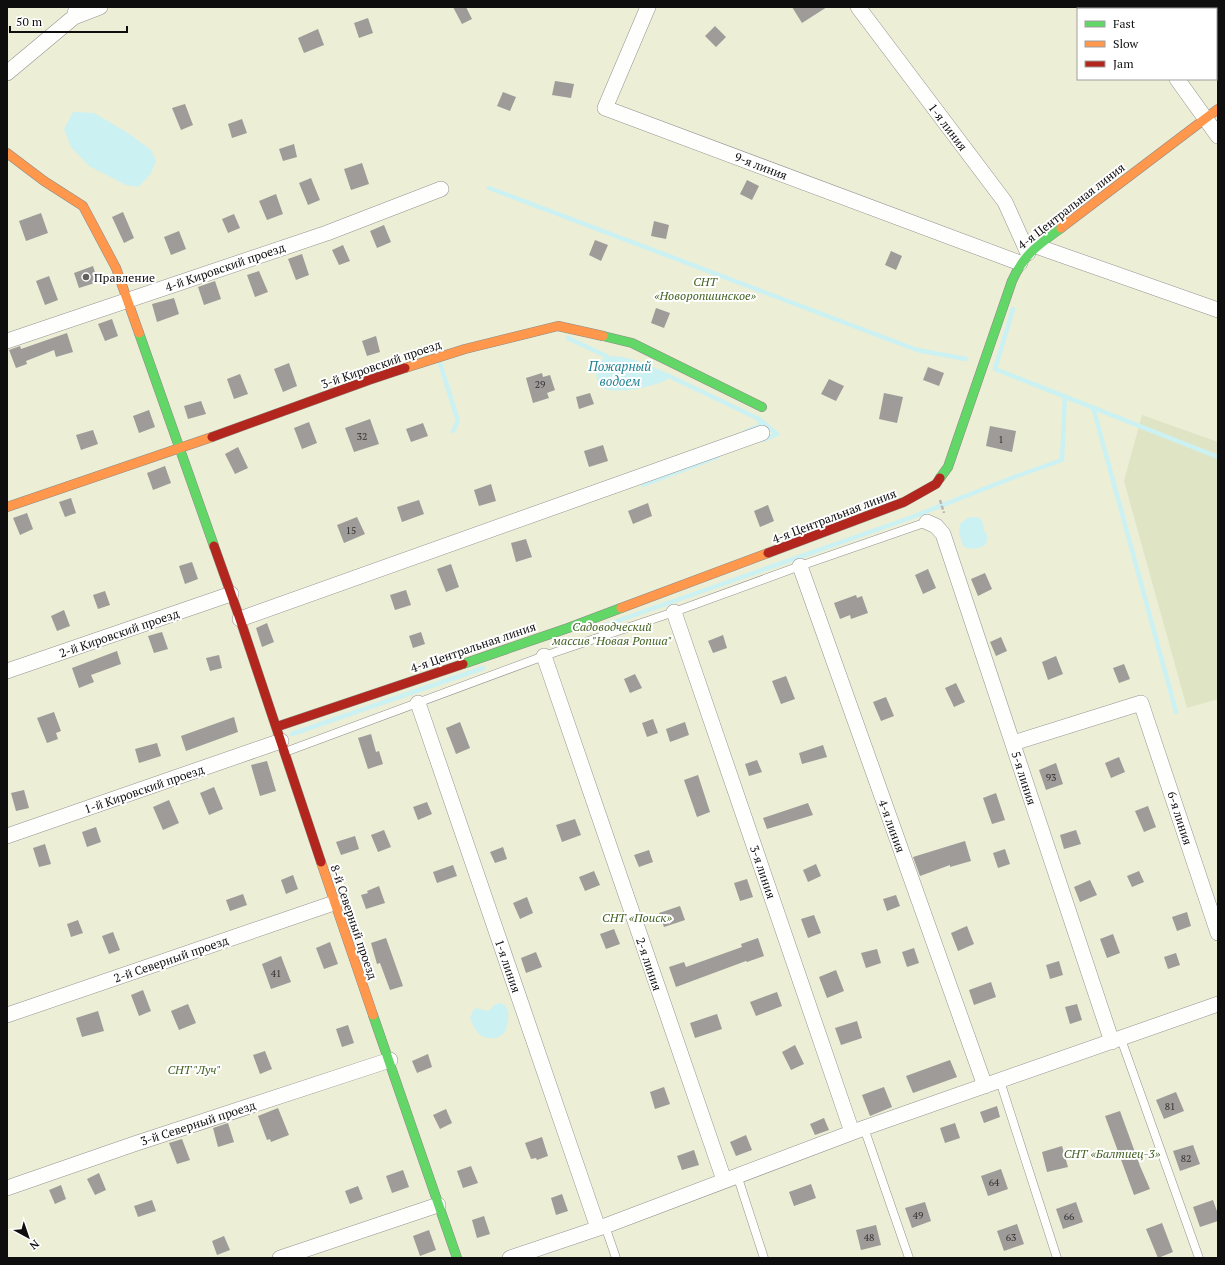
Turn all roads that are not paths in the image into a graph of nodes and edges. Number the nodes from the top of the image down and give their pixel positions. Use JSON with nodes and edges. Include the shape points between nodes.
{"nodes":[{"id":1,"x":100,"y":7,"type":"edge"},
{"id":2,"x":648,"y":7,"type":"edge"},
{"id":3,"x":858,"y":7,"type":"edge"},
{"id":4,"x":76,"y":12,"type":"edge"},
{"id":5,"x":7,"y":73,"type":"edge"},
{"id":6,"x":1179,"y":80,"type":"edge"},
{"id":7,"x":1218,"y":109,"type":"edge"},
{"id":8,"x":1205,"y":118,"type":"junction"},
{"id":9,"x":1218,"y":136,"type":"edge"},
{"id":10,"x":7,"y":153,"type":"edge"},
{"id":11,"x":441,"y":189,"type":"dead end"},
{"id":12,"x":1028,"y":254,"type":"junction"},
{"id":13,"x":127,"y":300,"type":"junction"},
{"id":14,"x":1218,"y":310,"type":"edge"},
{"id":15,"x":7,"y":341,"type":"edge"},
{"id":16,"x":762,"y":407,"type":"dead end"},
{"id":17,"x":762,"y":433,"type":"dead end"},
{"id":18,"x":179,"y":449,"type":"junction"},
{"id":19,"x":7,"y":507,"type":"edge"},
{"id":20,"x":927,"y":522,"type":"joint"},
{"id":21,"x":800,"y":566,"type":"junction"},
{"id":22,"x":231,"y":594,"type":"junction"},
{"id":23,"x":674,"y":612,"type":"junction"},
{"id":24,"x":240,"y":619,"type":"junction"},
{"id":25,"x":544,"y":656,"type":"junction"},
{"id":26,"x":7,"y":672,"type":"edge"},
{"id":27,"x":418,"y":703,"type":"junction"},
{"id":28,"x":276,"y":727,"type":"junction"},
{"id":29,"x":1013,"y":743,"type":"junction"},
{"id":30,"x":283,"y":746,"type":"junction"},
{"id":31,"x":7,"y":836,"type":"edge"},
{"id":32,"x":334,"y":903,"type":"junction"},
{"id":33,"x":1218,"y":933,"type":"edge"},
{"id":34,"x":1218,"y":1004,"type":"edge"},
{"id":35,"x":7,"y":1015,"type":"edge"},
{"id":36,"x":1117,"y":1040,"type":"junction"},
{"id":37,"x":390,"y":1060,"type":"junction"},
{"id":38,"x":1000,"y":1082,"type":"junction"},
{"id":39,"x":985,"y":1086,"type":"junction"},
{"id":40,"x":858,"y":1130,"type":"junction"},
{"id":41,"x":730,"y":1178,"type":"junction"},
{"id":42,"x":7,"y":1188,"type":"edge"},
{"id":43,"x":438,"y":1205,"type":"junction"},
{"id":44,"x":601,"y":1227,"type":"junction"},
{"id":45,"x":280,"y":1258,"type":"edge"},
{"id":46,"x":457,"y":1258,"type":"edge"},
{"id":47,"x":510,"y":1258,"type":"edge"},
{"id":48,"x":616,"y":1258,"type":"edge"},
{"id":49,"x":764,"y":1258,"type":"edge"},
{"id":50,"x":909,"y":1258,"type":"edge"},
{"id":51,"x":1057,"y":1258,"type":"edge"},
{"id":52,"x":1199,"y":1258,"type":"edge"}],
"edges":[{"from":1,"to":4,"type":"street"},
{"from":2,"to":12,"type":"street","name":"9-я линия","via":[[605,108]]},
{"from":3,"to":12,"type":"street","name":"1-я линия","via":[[1005,202]]},
{"from":4,"to":5,"type":"street"},
{"from":6,"to":8,"type":"street"},
{"from":7,"to":8,"type":"street","name":"4-я Центральная линия"},
{"from":8,"to":9,"type":"street"},
{"from":8,"to":12,"type":"street","name":"4-я Центральная линия"},
{"from":10,"to":13,"type":"street","name":"8-й Северный проезд","via":[[83,206],[116,268]]},
{"from":11,"to":13,"type":"street","name":"4-й Кировский проезд","via":[[327,233]]},
{"from":12,"to":14,"type":"street"},
{"from":12,"to":28,"type":"street","name":"4-я Центральная линия","via":[[1012,281],[948,467],[936,484],[904,502],[568,628]]},
{"from":13,"to":15,"type":"street","name":"4-й Кировский проезд"},
{"from":13,"to":18,"type":"street","name":"8-й Северный проезд"},
{"from":16,"to":18,"type":"street","name":"3-й Кировский проезд","via":[[632,343],[558,326],[465,349],[369,380]]},
{"from":17,"to":24,"type":"street"},
{"from":18,"to":19,"type":"street","name":"3-й Кировский проезд"},
{"from":18,"to":22,"type":"street","name":"8-й Северный проезд"},
{"from":20,"to":21,"type":"lane"},
{"from":20,"to":29,"type":"street","name":"5-я линия","via":[[936,526],[943,534]]},
{"from":21,"to":23,"type":"lane"},
{"from":21,"to":39,"type":"street","name":"4-я линия"},
{"from":22,"to":24,"type":"street","name":"8-й Северный проезд"},
{"from":22,"to":26,"type":"street","name":"2-й Кировский проезд"},
{"from":23,"to":25,"type":"lane"},
{"from":23,"to":40,"type":"street","name":"3-я линия"},
{"from":24,"to":28,"type":"street","name":"8-й Северный проезд"},
{"from":25,"to":27,"type":"lane"},
{"from":25,"to":41,"type":"street","name":"2-я линия"},
{"from":27,"to":30,"type":"lane"},
{"from":27,"to":44,"type":"street","name":"1-я линия"},
{"from":28,"to":30,"type":"street","name":"8-й Северный проезд"},
{"from":29,"to":33,"type":"street","name":"6-я линия","via":[[1141,703]]},
{"from":29,"to":36,"type":"street","name":"5-я линия"},
{"from":30,"to":31,"type":"street","name":"1-й Кировский проезд"},
{"from":30,"to":32,"type":"street","name":"8-й Северный проезд"},
{"from":32,"to":35,"type":"street","name":"2-й Северный проезд"},
{"from":32,"to":37,"type":"street","name":"8-й Северный проезд"},
{"from":34,"to":36,"type":"street"},
{"from":36,"to":38,"type":"street"},
{"from":36,"to":52,"type":"lane"},
{"from":37,"to":42,"type":"street","name":"3-й Северный проезд"},
{"from":37,"to":43,"type":"street","name":"8-й Северный проезд"},
{"from":38,"to":39,"type":"street"},
{"from":38,"to":51,"type":"lane"},
{"from":39,"to":40,"type":"street"},
{"from":40,"to":41,"type":"street"},
{"from":40,"to":50,"type":"lane"},
{"from":41,"to":44,"type":"street"},
{"from":41,"to":49,"type":"lane"},
{"from":43,"to":45,"type":"street"},
{"from":43,"to":46,"type":"street","name":"8-й Северный проезд"},
{"from":44,"to":47,"type":"street"},
{"from":44,"to":48,"type":"lane"}]}
